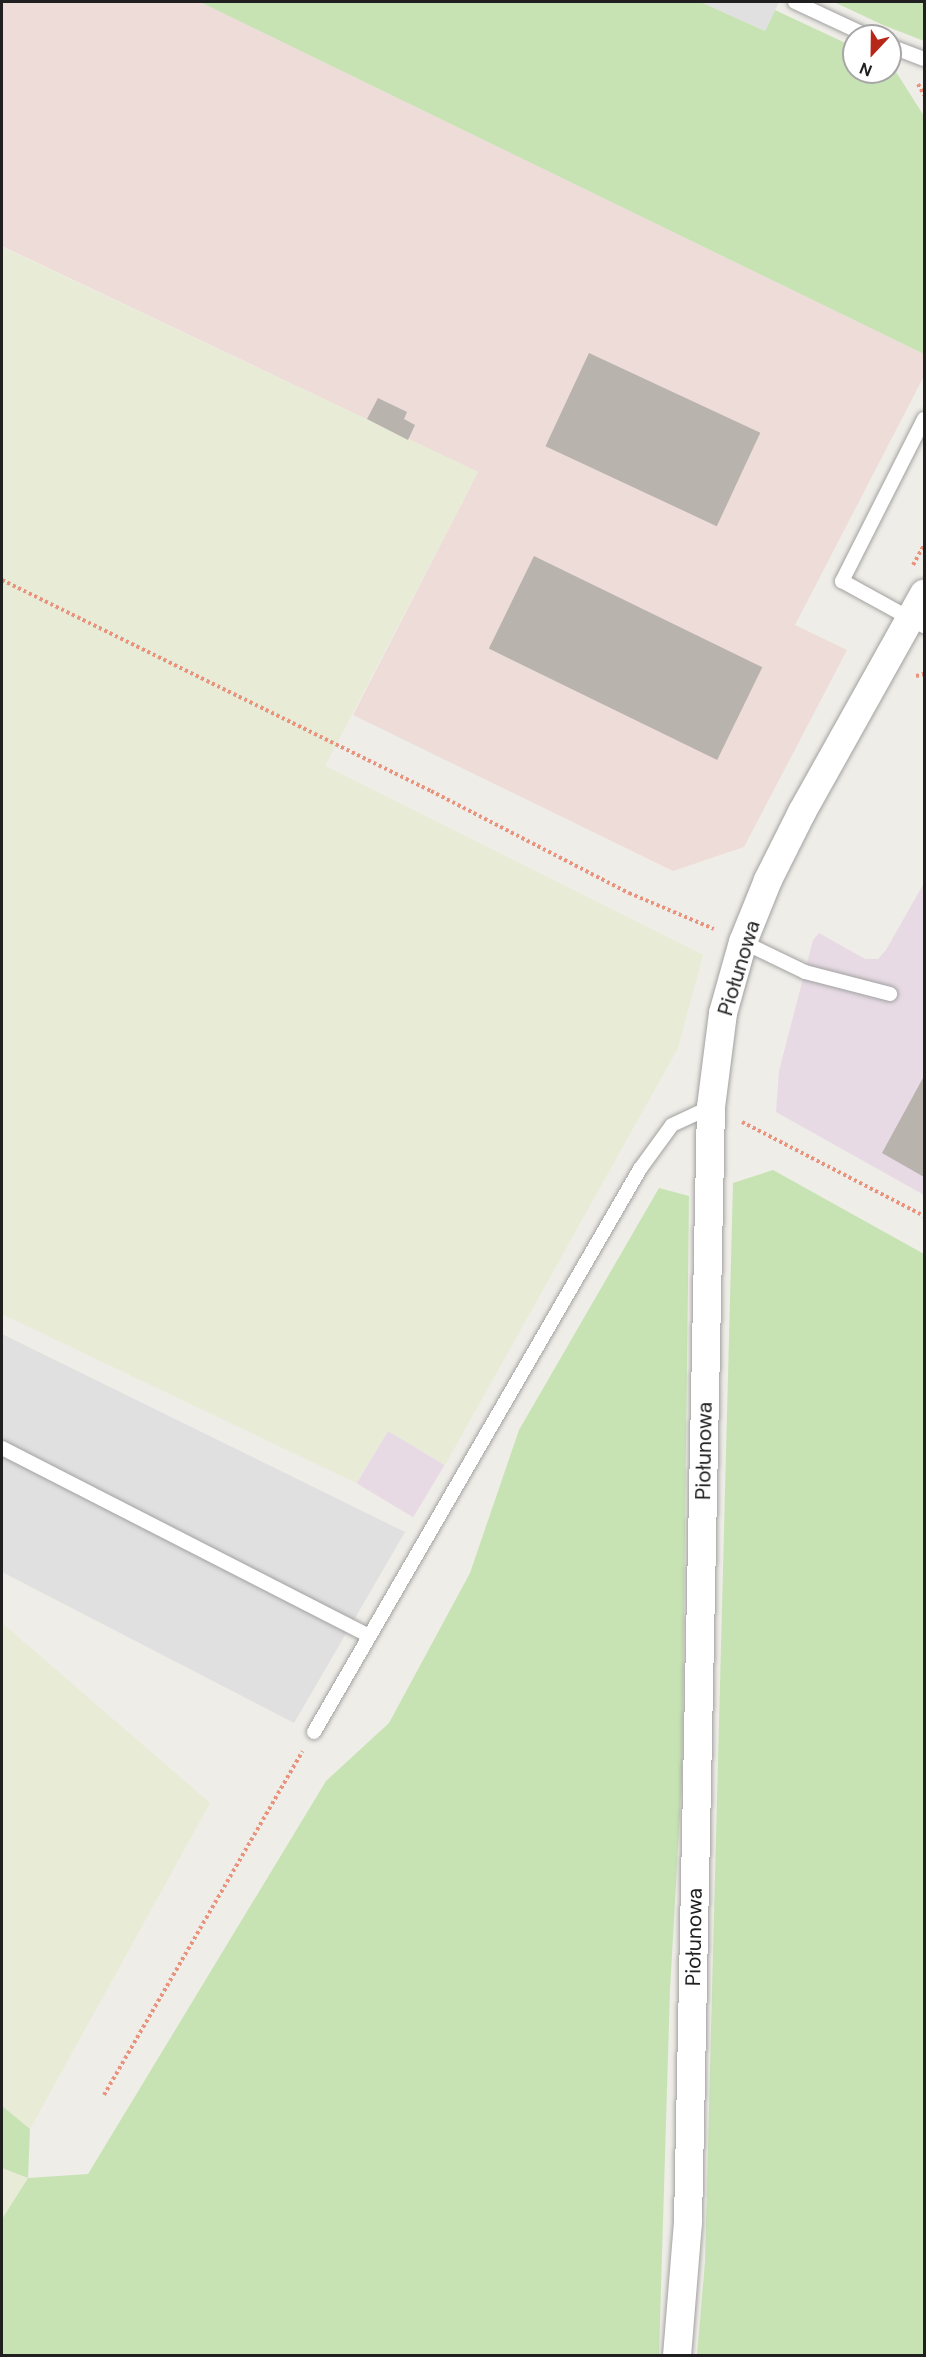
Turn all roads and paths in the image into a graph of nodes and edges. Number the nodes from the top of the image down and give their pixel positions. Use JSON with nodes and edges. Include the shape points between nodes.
{"nodes":[{"id":1,"x":795,"y":2,"type":"edge"},
{"id":2,"x":842,"y":24,"type":"edge"},
{"id":3,"x":902,"y":51,"type":"edge"},
{"id":4,"x":924,"y":59,"type":"edge"},
{"id":5,"x":924,"y":419,"type":"edge"},
{"id":6,"x":2,"y":580,"type":"edge"},
{"id":7,"x":924,"y":594,"type":"edge"},
{"id":8,"x":917,"y":622,"type":"edge"},
{"id":9,"x":924,"y":674,"type":"edge"},
{"id":10,"x":918,"y":675,"type":"dead end"},
{"id":11,"x":743,"y":942,"type":"junction"},
{"id":12,"x":890,"y":994,"type":"dead end"},
{"id":13,"x":711,"y":1107,"type":"junction"},
{"id":14,"x":924,"y":1216,"type":"edge"},
{"id":15,"x":2,"y":1448,"type":"edge"},
{"id":16,"x":369,"y":1636,"type":"junction"},
{"id":17,"x":314,"y":1732,"type":"joint"},
{"id":18,"x":104,"y":2095,"type":"dead end"},
{"id":19,"x":677,"y":2355,"type":"edge"}],
"edges":[{"from":1,"to":2,"type":"lane"},
{"from":3,"to":4,"type":"lane"},
{"from":5,"to":8,"type":"lane","via":[[842,580]]},
{"from":6,"to":11,"type":"path","via":[[629,893]]},
{"from":7,"to":8,"type":"street","name":"Piołunowa"},
{"from":8,"to":11,"type":"street","name":"Piołunowa","via":[[802,812]]},
{"from":9,"to":10,"type":"path"},
{"from":11,"to":12,"type":"lane","via":[[805,972]]},
{"from":11,"to":13,"type":"street","name":"Piołunowa","via":[[723,1012]]},
{"from":13,"to":14,"type":"path"},
{"from":13,"to":16,"type":"lane","via":[[672,1125],[640,1169]]},
{"from":13,"to":19,"type":"street","name":"Piołunowa","via":[[688,2222]]},
{"from":15,"to":16,"type":"lane"},
{"from":16,"to":17,"type":"lane"},
{"from":17,"to":18,"type":"path"}]}
